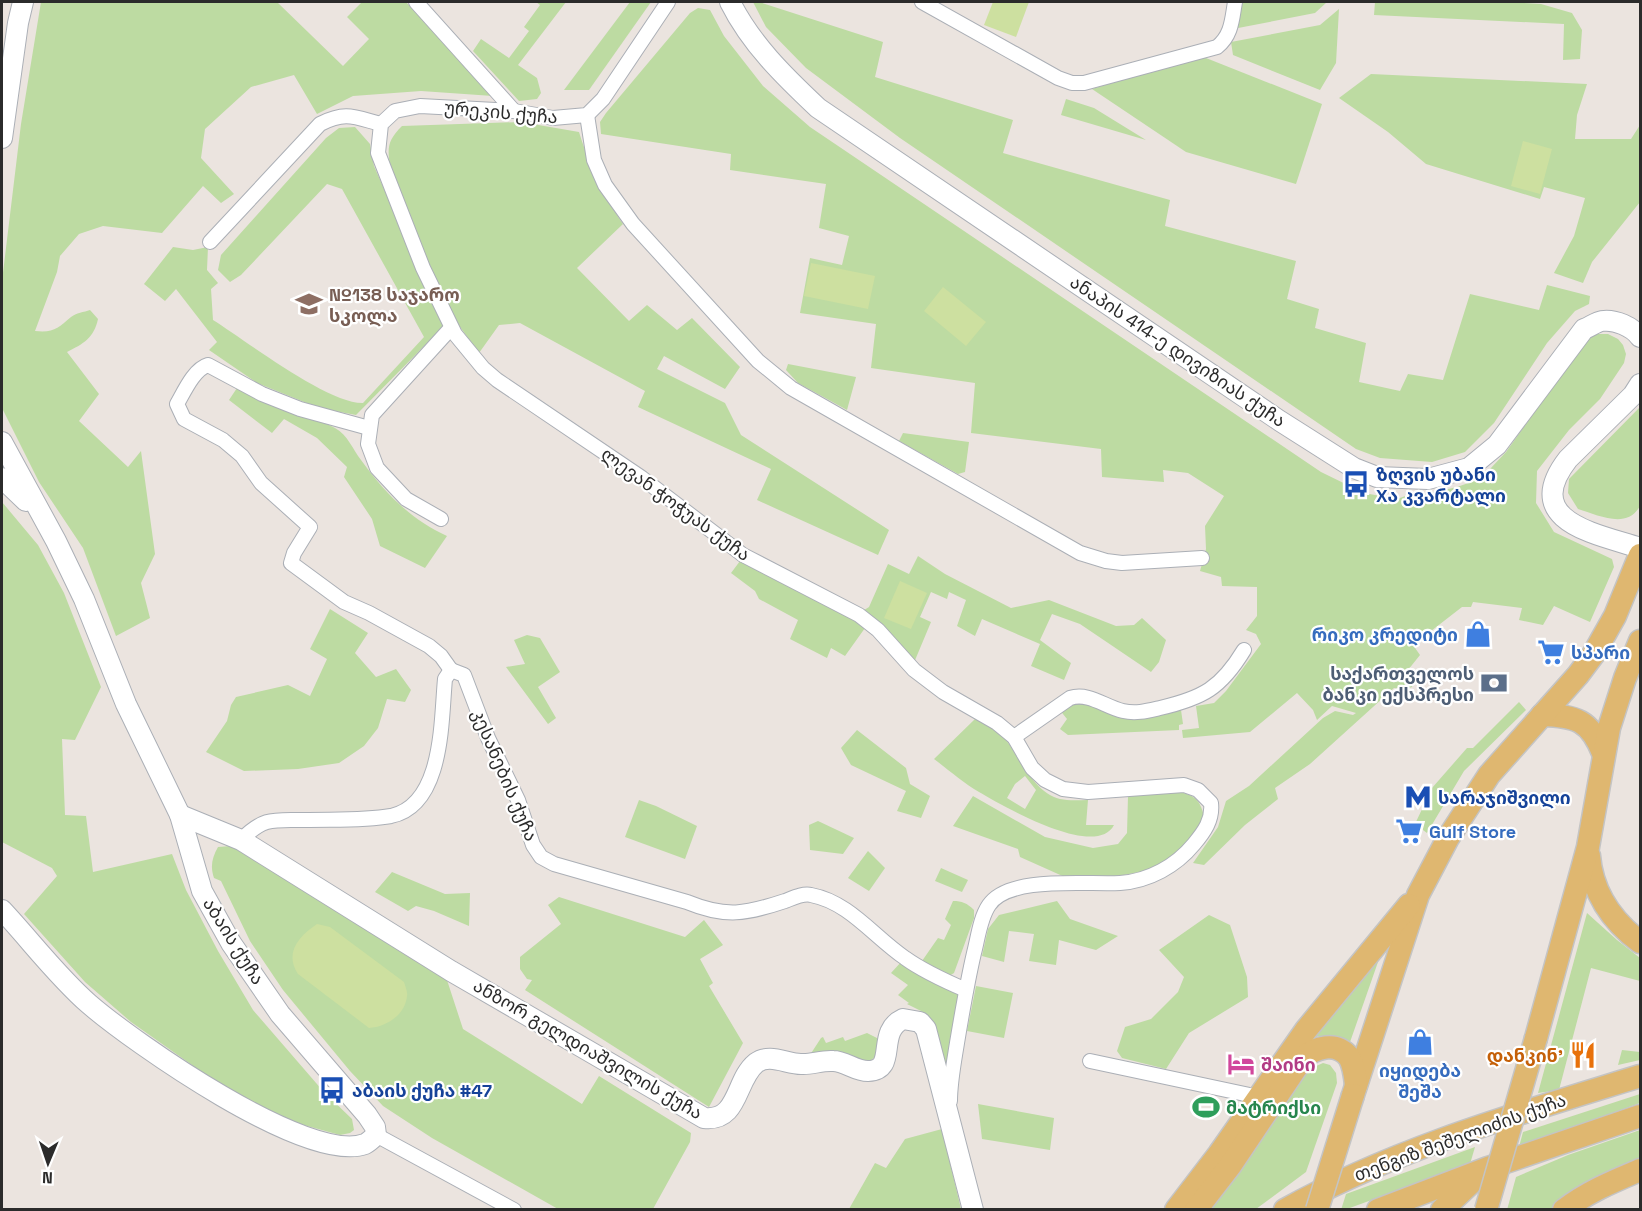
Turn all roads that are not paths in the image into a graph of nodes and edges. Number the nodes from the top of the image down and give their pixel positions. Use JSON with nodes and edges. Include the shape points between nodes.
{"nodes":[{"id":1,"x":23,"y":2,"type":"edge"},
{"id":2,"x":416,"y":2,"type":"edge"},
{"id":3,"x":668,"y":2,"type":"edge"},
{"id":4,"x":730,"y":2,"type":"edge"},
{"id":5,"x":922,"y":2,"type":"edge"},
{"id":6,"x":1235,"y":2,"type":"edge"},
{"id":7,"x":514,"y":111,"type":"junction"},
{"id":8,"x":586,"y":115,"type":"junction"},
{"id":9,"x":381,"y":124,"type":"junction"},
{"id":10,"x":2,"y":138,"type":"edge"},
{"id":11,"x":210,"y":242,"type":"dead end"},
{"id":12,"x":451,"y":328,"type":"junction"},
{"id":13,"x":1641,"y":337,"type":"edge"},
{"id":14,"x":1641,"y":384,"type":"edge"},
{"id":15,"x":369,"y":428,"type":"junction"},
{"id":16,"x":2,"y":442,"type":"edge"},
{"id":17,"x":2,"y":478,"type":"edge"},
{"id":18,"x":40,"y":514,"type":"junction"},
{"id":19,"x":441,"y":519,"type":"dead end"},
{"id":20,"x":1641,"y":548,"type":"edge"},
{"id":21,"x":1641,"y":555,"type":"edge"},
{"id":22,"x":1202,"y":558,"type":"dead end"},
{"id":23,"x":1639,"y":649,"type":"edge"},
{"id":24,"x":1244,"y":650,"type":"dead end"},
{"id":25,"x":451,"y":670,"type":"junction"},
{"id":26,"x":1542,"y":715,"type":"junction"},
{"id":27,"x":1014,"y":737,"type":"junction"},
{"id":28,"x":1604,"y":753,"type":"junction"},
{"id":29,"x":180,"y":815,"type":"junction"},
{"id":30,"x":241,"y":840,"type":"junction"},
{"id":31,"x":1588,"y":847,"type":"junction"},
{"id":32,"x":1418,"y":895,"type":"junction"},
{"id":33,"x":4,"y":919,"type":"edge"},
{"id":34,"x":1641,"y":942,"type":"edge"},
{"id":35,"x":966,"y":990,"type":"junction"},
{"id":36,"x":1090,"y":1061,"type":"dead end"},
{"id":37,"x":1641,"y":1076,"type":"edge"},
{"id":38,"x":1354,"y":1091,"type":"junction"},
{"id":39,"x":1259,"y":1097,"type":"junction"},
{"id":40,"x":1641,"y":1116,"type":"edge"},
{"id":41,"x":950,"y":1117,"type":"junction"},
{"id":42,"x":376,"y":1135,"type":"junction"},
{"id":43,"x":1488,"y":1168,"type":"junction"},
{"id":44,"x":1641,"y":1170,"type":"edge"},
{"id":45,"x":491,"y":1197,"type":"junction"},
{"id":46,"x":484,"y":1209,"type":"edge"},
{"id":47,"x":514,"y":1209,"type":"edge"},
{"id":48,"x":973,"y":1209,"type":"edge"},
{"id":49,"x":1176,"y":1209,"type":"edge"},
{"id":50,"x":1196,"y":1209,"type":"edge"},
{"id":51,"x":1285,"y":1209,"type":"edge"},
{"id":52,"x":1317,"y":1209,"type":"edge"},
{"id":53,"x":1377,"y":1209,"type":"edge"},
{"id":54,"x":1442,"y":1209,"type":"edge"},
{"id":55,"x":1486,"y":1209,"type":"edge"},
{"id":56,"x":1564,"y":1209,"type":"edge"}],
"edges":[{"from":1,"to":10,"type":"street"},
{"from":2,"to":7,"type":"street"},
{"from":3,"to":8,"type":"street","via":[[603,99]]},
{"from":4,"to":13,"type":"street","name":"ანაპის 414-ე დივიზიას ქუჩა","via":[[769,61],[818,108],[1280,421],[1354,468],[1377,477],[1428,479],[1469,468],[1497,445],[1584,329],[1600,321],[1614,321]]},
{"from":5,"to":6,"type":"street","via":[[1072,83],[1217,47],[1226,40]]},
{"from":7,"to":8,"type":"street","name":"ურეკის ქუჩა","via":[[553,118]]},
{"from":7,"to":9,"type":"street","name":"ურეკის ქუჩა","via":[[420,106],[395,111]]},
{"from":8,"to":22,"type":"street","via":[[594,160],[605,185],[633,224],[758,361],[791,388],[1080,553],[1122,563]]},
{"from":9,"to":11,"type":"street","via":[[348,115],[320,124]]},
{"from":9,"to":12,"type":"street","name":"ლევან ჭოჭუას ქუჩა","via":[[378,153],[383,171]]},
{"from":12,"to":15,"type":"street","via":[[372,415]]},
{"from":12,"to":27,"type":"street","name":"ლევან ჭოჭუას ქუჩა","via":[[497,380],[642,478],[743,555],[859,615],[914,670]]},
{"from":14,"to":20,"type":"street","via":[[1568,459],[1552,490],[1557,509],[1569,523]]},
{"from":15,"to":19,"type":"street","via":[[368,444],[377,468],[406,499]]},
{"from":15,"to":25,"type":"street","via":[[300,409],[208,365],[195,376],[177,404],[184,419],[223,440],[242,456],[261,483],[310,527],[291,563],[344,602],[429,646]]},
{"from":16,"to":18,"type":"street","name":"აბაის ქუჩა"},
{"from":17,"to":18,"type":"street","name":"აბაის ქუჩა"},
{"from":18,"to":29,"type":"street","name":"აბაის ქუჩა","via":[[68,564],[126,704]]},
{"from":21,"to":26,"type":"main road","via":[[1593,655]]},
{"from":23,"to":28,"type":"main road","via":[[1616,705]]},
{"from":24,"to":27,"type":"street","via":[[1231,671],[1190,701],[1140,713],[1078,695]]},
{"from":25,"to":30,"type":"street","name":"კესანების ქუჩა","via":[[445,679],[435,768],[425,791],[409,807],[394,816],[272,820],[256,825]]},
{"from":25,"to":35,"type":"street","name":"კესანების ქუჩა","via":[[464,675],[541,857],[708,911],[757,910],[807,894],[825,898],[905,959]]},
{"from":26,"to":28,"type":"main road","via":[[1579,720],[1594,733]]},
{"from":26,"to":32,"type":"main road","via":[[1489,775],[1448,838]]},
{"from":27,"to":35,"type":"street","name":"ლევან ჭოჭუას ქუჩა","via":[[1032,768],[1063,789],[1088,792],[1184,785],[1198,789],[1208,798],[1212,811],[1204,831],[1187,853],[1147,877],[1121,883],[1043,883],[1010,890],[989,904]]},
{"from":28,"to":31,"type":"main road"},
{"from":29,"to":30,"type":"street","name":"ანზორ გელდიაშვილის ქუჩა"},
{"from":29,"to":42,"type":"street","name":"აბაის ქუჩა","via":[[202,891],[231,943],[280,1014],[367,1115]]},
{"from":30,"to":41,"type":"street","name":"ანზორ გელდიაშვილის ქუჩა","via":[[451,971],[704,1118],[716,1119],[728,1111],[754,1064],[762,1059],[800,1064],[832,1060],[857,1069],[876,1069],[886,1058],[891,1028],[903,1019],[920,1022],[926,1029]]},
{"from":31,"to":34,"type":"main road","via":[[1594,884],[1602,901]]},
{"from":31,"to":55,"type":"main road","bridge":true},
{"from":32,"to":38,"type":"main road"},
{"from":32,"to":39,"type":"main road","via":[[1306,1030]]},
{"from":33,"to":42,"type":"street","via":[[89,1004],[206,1087],[254,1115],[312,1138],[350,1146],[366,1143]]},
{"from":35,"to":41,"type":"street","name":"ლევან ჭოჭუას ქუჩა","via":[[951,1084]]},
{"from":36,"to":39,"type":"street"},
{"from":37,"to":51,"type":"main road","name":"თენგიზ შეშელიძის ქუჩა","via":[[1382,1162]]},
{"from":38,"to":50,"type":"main road","via":[[1353,1065],[1345,1053],[1322,1048],[1308,1054]]},
{"from":38,"to":52,"type":"main road","bridge":true},
{"from":39,"to":49,"type":"main road"},
{"from":40,"to":43,"type":"main road"},
{"from":41,"to":48,"type":"street","name":"ანზორ გელდიაშვილის ქუჩა"},
{"from":42,"to":45,"type":"street"},
{"from":43,"to":53,"type":"main road"},
{"from":43,"to":54,"type":"main road"},
{"from":44,"to":56,"type":"main road","via":[[1607,1183]]},
{"from":45,"to":46,"type":"street"},
{"from":45,"to":47,"type":"street"}]}
